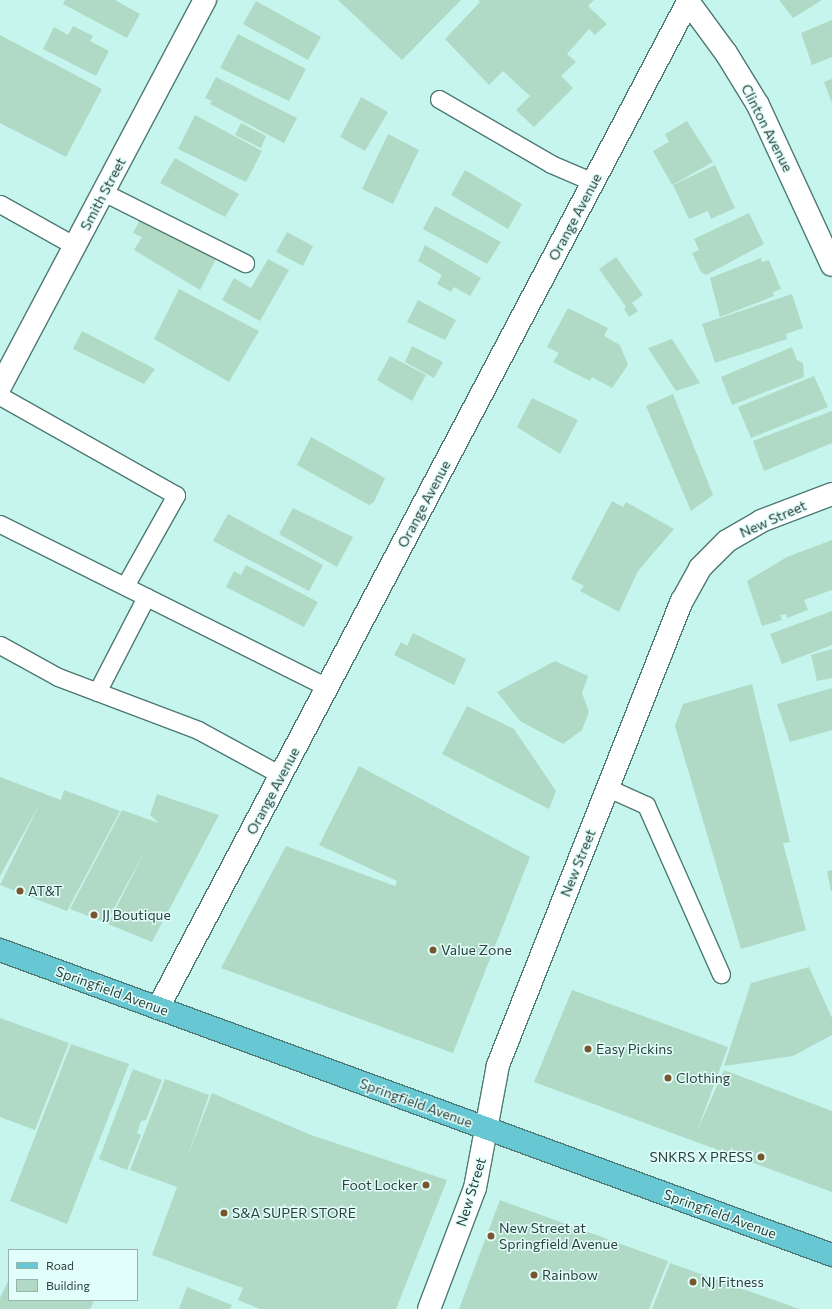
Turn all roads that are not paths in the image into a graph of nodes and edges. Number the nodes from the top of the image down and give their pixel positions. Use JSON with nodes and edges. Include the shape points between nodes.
{"nodes":[{"id":1,"x":205,"y":0,"type":"edge"},
{"id":2,"x":688,"y":1,"type":"edge"},
{"id":3,"x":439,"y":99,"type":"dead end"},
{"id":4,"x":593,"y":182,"type":"junction"},
{"id":5,"x":104,"y":192,"type":"junction"},
{"id":6,"x":0,"y":204,"type":"edge"},
{"id":7,"x":75,"y":246,"type":"junction"},
{"id":8,"x":245,"y":263,"type":"dead end"},
{"id":9,"x":832,"y":265,"type":"edge"},
{"id":10,"x":0,"y":387,"type":"edge"},
{"id":11,"x":0,"y":396,"type":"edge"},
{"id":12,"x":832,"y":494,"type":"edge"},
{"id":13,"x":0,"y":524,"type":"edge"},
{"id":14,"x":125,"y":586,"type":"junction"},
{"id":15,"x":146,"y":597,"type":"junction"},
{"id":16,"x":0,"y":645,"type":"edge"},
{"id":17,"x":327,"y":687,"type":"junction"},
{"id":18,"x":97,"y":692,"type":"junction"},
{"id":19,"x":281,"y":775,"type":"junction"},
{"id":20,"x":608,"y":788,"type":"junction"},
{"id":21,"x":0,"y":950,"type":"edge"},
{"id":22,"x":721,"y":974,"type":"dead end"},
{"id":23,"x":158,"y":1008,"type":"junction"},
{"id":24,"x":486,"y":1129,"type":"junction"},
{"id":25,"x":832,"y":1255,"type":"edge"},
{"id":26,"x":429,"y":1309,"type":"edge"}],
"edges":[{"from":1,"to":5,"type":"street","name":"Smith Street"},
{"from":2,"to":4,"type":"street","name":"Orange Avenue"},
{"from":2,"to":9,"type":"street","name":"Clinton Avenue","via":[[726,53],[758,105]]},
{"from":3,"to":4,"type":"lane","via":[[551,164]]},
{"from":4,"to":17,"type":"street","name":"Orange Avenue"},
{"from":5,"to":7,"type":"street","name":"Smith Street"},
{"from":5,"to":8,"type":"lane"},
{"from":6,"to":7,"type":"lane"},
{"from":7,"to":10,"type":"street","name":"Smith Street"},
{"from":11,"to":14,"type":"lane","via":[[176,495]]},
{"from":12,"to":20,"type":"street","name":"New Street","via":[[742,531],[726,541],[700,568],[682,601]]},
{"from":13,"to":14,"type":"lane"},
{"from":14,"to":15,"type":"lane"},
{"from":15,"to":17,"type":"lane"},
{"from":15,"to":18,"type":"lane"},
{"from":16,"to":18,"type":"lane","via":[[58,677]]},
{"from":17,"to":19,"type":"street","name":"Orange Avenue"},
{"from":18,"to":19,"type":"lane","via":[[198,730]]},
{"from":19,"to":23,"type":"street","name":"Orange Avenue"},
{"from":20,"to":22,"type":"lane","via":[[646,805]]},
{"from":20,"to":24,"type":"street","name":"New Street","via":[[498,1065]]},
{"from":21,"to":23,"type":"main road","name":"Springfield Avenue"},
{"from":23,"to":24,"type":"main road","name":"Springfield Avenue"},
{"from":24,"to":25,"type":"main road","name":"Springfield Avenue"},
{"from":24,"to":26,"type":"street","name":"New Street","via":[[475,1188]]}]}
